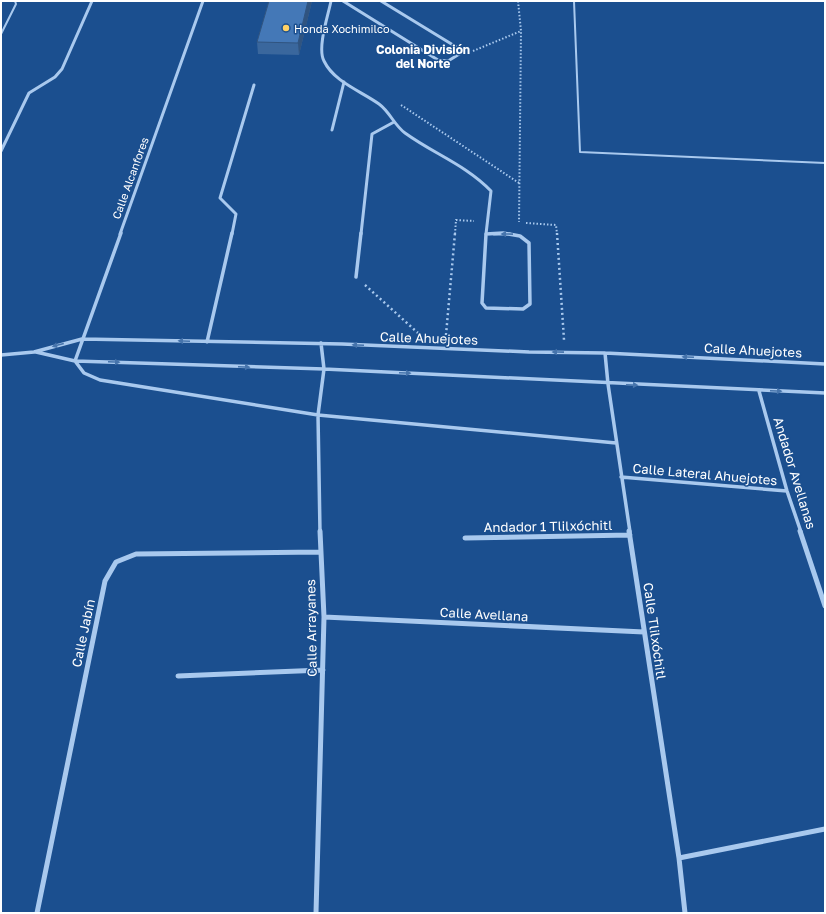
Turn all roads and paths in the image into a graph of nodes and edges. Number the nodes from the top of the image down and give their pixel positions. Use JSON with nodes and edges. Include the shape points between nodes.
{"nodes":[{"id":1,"x":15,"y":1,"type":"edge"},
{"id":2,"x":92,"y":1,"type":"edge"},
{"id":3,"x":203,"y":1,"type":"edge"},
{"id":4,"x":331,"y":1,"type":"edge"},
{"id":5,"x":343,"y":1,"type":"edge"},
{"id":6,"x":381,"y":1,"type":"edge"},
{"id":7,"x":518,"y":1,"type":"edge"},
{"id":8,"x":574,"y":1,"type":"edge"},
{"id":9,"x":521,"y":31,"type":"junction"},
{"id":10,"x":1,"y":34,"type":"edge"},
{"id":11,"x":461,"y":53,"type":"junction"},
{"id":12,"x":344,"y":82,"type":"junction"},
{"id":13,"x":254,"y":85,"type":"dead end"},
{"id":14,"x":398,"y":103,"type":"dead end"},
{"id":15,"x":394,"y":122,"type":"junction"},
{"id":16,"x":332,"y":130,"type":"dead end"},
{"id":17,"x":1,"y":151,"type":"edge"},
{"id":18,"x":825,"y":163,"type":"edge"},
{"id":19,"x":519,"y":183,"type":"junction"},
{"id":20,"x":488,"y":221,"type":"junction"},
{"id":21,"x":486,"y":234,"type":"junction"},
{"id":22,"x":356,"y":277,"type":"joint"},
{"id":23,"x":418,"y":334,"type":"dead end"},
{"id":24,"x":439,"y":336,"type":"dead end"},
{"id":25,"x":82,"y":339,"type":"junction"},
{"id":26,"x":207,"y":342,"type":"junction"},
{"id":27,"x":321,"y":343,"type":"junction"},
{"id":28,"x":34,"y":352,"type":"junction"},
{"id":29,"x":565,"y":352,"type":"junction"},
{"id":30,"x":605,"y":353,"type":"junction"},
{"id":31,"x":1,"y":355,"type":"edge"},
{"id":32,"x":75,"y":361,"type":"junction"},
{"id":33,"x":825,"y":364,"type":"edge"},
{"id":34,"x":324,"y":369,"type":"junction"},
{"id":35,"x":608,"y":384,"type":"junction"},
{"id":36,"x":759,"y":391,"type":"junction"},
{"id":37,"x":825,"y":393,"type":"edge"},
{"id":38,"x":318,"y":414,"type":"junction"},
{"id":39,"x":616,"y":443,"type":"junction"},
{"id":40,"x":621,"y":477,"type":"junction"},
{"id":41,"x":787,"y":491,"type":"junction"},
{"id":42,"x":630,"y":536,"type":"junction"},
{"id":43,"x":465,"y":538,"type":"dead end"},
{"id":44,"x":320,"y":552,"type":"junction"},
{"id":45,"x":825,"y":606,"type":"edge"},
{"id":46,"x":324,"y":617,"type":"junction"},
{"id":47,"x":644,"y":632,"type":"junction"},
{"id":48,"x":323,"y":670,"type":"junction"},
{"id":49,"x":178,"y":676,"type":"dead end"},
{"id":50,"x":825,"y":829,"type":"edge"},
{"id":51,"x":679,"y":858,"type":"junction"},
{"id":52,"x":37,"y":913,"type":"edge"},
{"id":53,"x":316,"y":913,"type":"edge"},
{"id":54,"x":685,"y":913,"type":"edge"}],
"edges":[{"from":1,"to":10,"type":"lane","via":[[16,4]]},
{"from":2,"to":17,"type":"street","via":[[60,72],[29,93]]},
{"from":3,"to":25,"type":"street","name":"Calle Alcanfores"},
{"from":4,"to":12,"type":"street","via":[[321,58]]},
{"from":5,"to":11,"type":"street","via":[[438,60],[448,61]]},
{"from":6,"to":11,"type":"street","via":[[458,48]]},
{"from":7,"to":9,"type":"path"},
{"from":8,"to":18,"type":"lane","via":[[580,152]]},
{"from":9,"to":11,"type":"path","via":[[472,52]]},
{"from":9,"to":19,"type":"path"},
{"from":12,"to":15,"type":"street","via":[[387,110]]},
{"from":12,"to":16,"type":"street"},
{"from":13,"to":26,"type":"street","via":[[220,198],[236,214]]},
{"from":14,"to":19,"type":"path"},
{"from":15,"to":20,"type":"street","via":[[402,131],[480,179],[492,191]]},
{"from":15,"to":22,"type":"street","via":[[372,134]]},
{"from":19,"to":29,"type":"path","via":[[519,223],[556,225]]},
{"from":20,"to":21,"type":"street"},
{"from":20,"to":24,"type":"path","via":[[456,220],[446,337]]},
{"from":21,"to":21,"type":"street","one_way":true,"via":[[483,306],[523,309],[527,307],[530,304],[529,243],[518,234]]},
{"from":22,"to":23,"type":"path"},
{"from":26,"to":25,"type":"street","name":"Calle Ahuejotes","one_way":true},
{"from":25,"to":28,"type":"street","name":"Calle Ahuejotes","one_way":true},
{"from":25,"to":32,"type":"street","name":"Calle Alcanfores"},
{"from":26,"to":27,"type":"street","name":"Calle Ahuejotes"},
{"from":29,"to":27,"type":"street","name":"Calle Ahuejotes","one_way":true},
{"from":27,"to":34,"type":"street","name":"Calle Arrayanes"},
{"from":28,"to":31,"type":"street","name":"Calle Ahuejotes"},
{"from":28,"to":32,"type":"street","name":"Calle Ahuejotes"},
{"from":29,"to":30,"type":"street","name":"Calle Ahuejotes"},
{"from":33,"to":30,"type":"street","name":"Calle Ahuejotes","one_way":true},
{"from":30,"to":35,"type":"street","name":"Calle Tlilxóchitl"},
{"from":32,"to":34,"type":"street","name":"Calle Ahuejotes","one_way":true},
{"from":32,"to":38,"type":"street","via":[[84,373],[100,380]]},
{"from":34,"to":35,"type":"street","name":"Calle Ahuejotes","one_way":true},
{"from":34,"to":38,"type":"street","name":"Calle Arrayanes"},
{"from":35,"to":36,"type":"street","name":"Calle Ahuejotes","one_way":true},
{"from":35,"to":39,"type":"street","name":"Calle Tlilxóchitl"},
{"from":36,"to":37,"type":"street","name":"Calle Ahuejotes","one_way":true},
{"from":36,"to":41,"type":"street","name":"Andador Avellanas"},
{"from":38,"to":39,"type":"street"},
{"from":38,"to":44,"type":"street","name":"Calle Arrayanes"},
{"from":39,"to":40,"type":"street","name":"Calle Tlilxóchitl"},
{"from":40,"to":41,"type":"street","name":"Calle Lateral Ahuejotes"},
{"from":40,"to":42,"type":"street","name":"Calle Tlilxóchitl"},
{"from":41,"to":45,"type":"street","name":"Andador Avellanas"},
{"from":42,"to":43,"type":"street","name":"Andador 1 Tlilxóchitl"},
{"from":42,"to":47,"type":"street","name":"Calle Tlilxóchitl"},
{"from":44,"to":46,"type":"street","name":"Calle Arrayanes"},
{"from":44,"to":52,"type":"street","name":"Calle Jabín","via":[[136,554],[116,562],[105,581]]},
{"from":46,"to":47,"type":"street","name":"Calle Avellana"},
{"from":46,"to":48,"type":"street","name":"Calle Arrayanes"},
{"from":47,"to":51,"type":"street","name":"Calle Tlilxóchitl"},
{"from":48,"to":49,"type":"street"},
{"from":48,"to":53,"type":"street","name":"Calle Arrayanes"},
{"from":50,"to":51,"type":"street"},
{"from":51,"to":54,"type":"street","name":"Calle Tlilxóchitl"}]}
